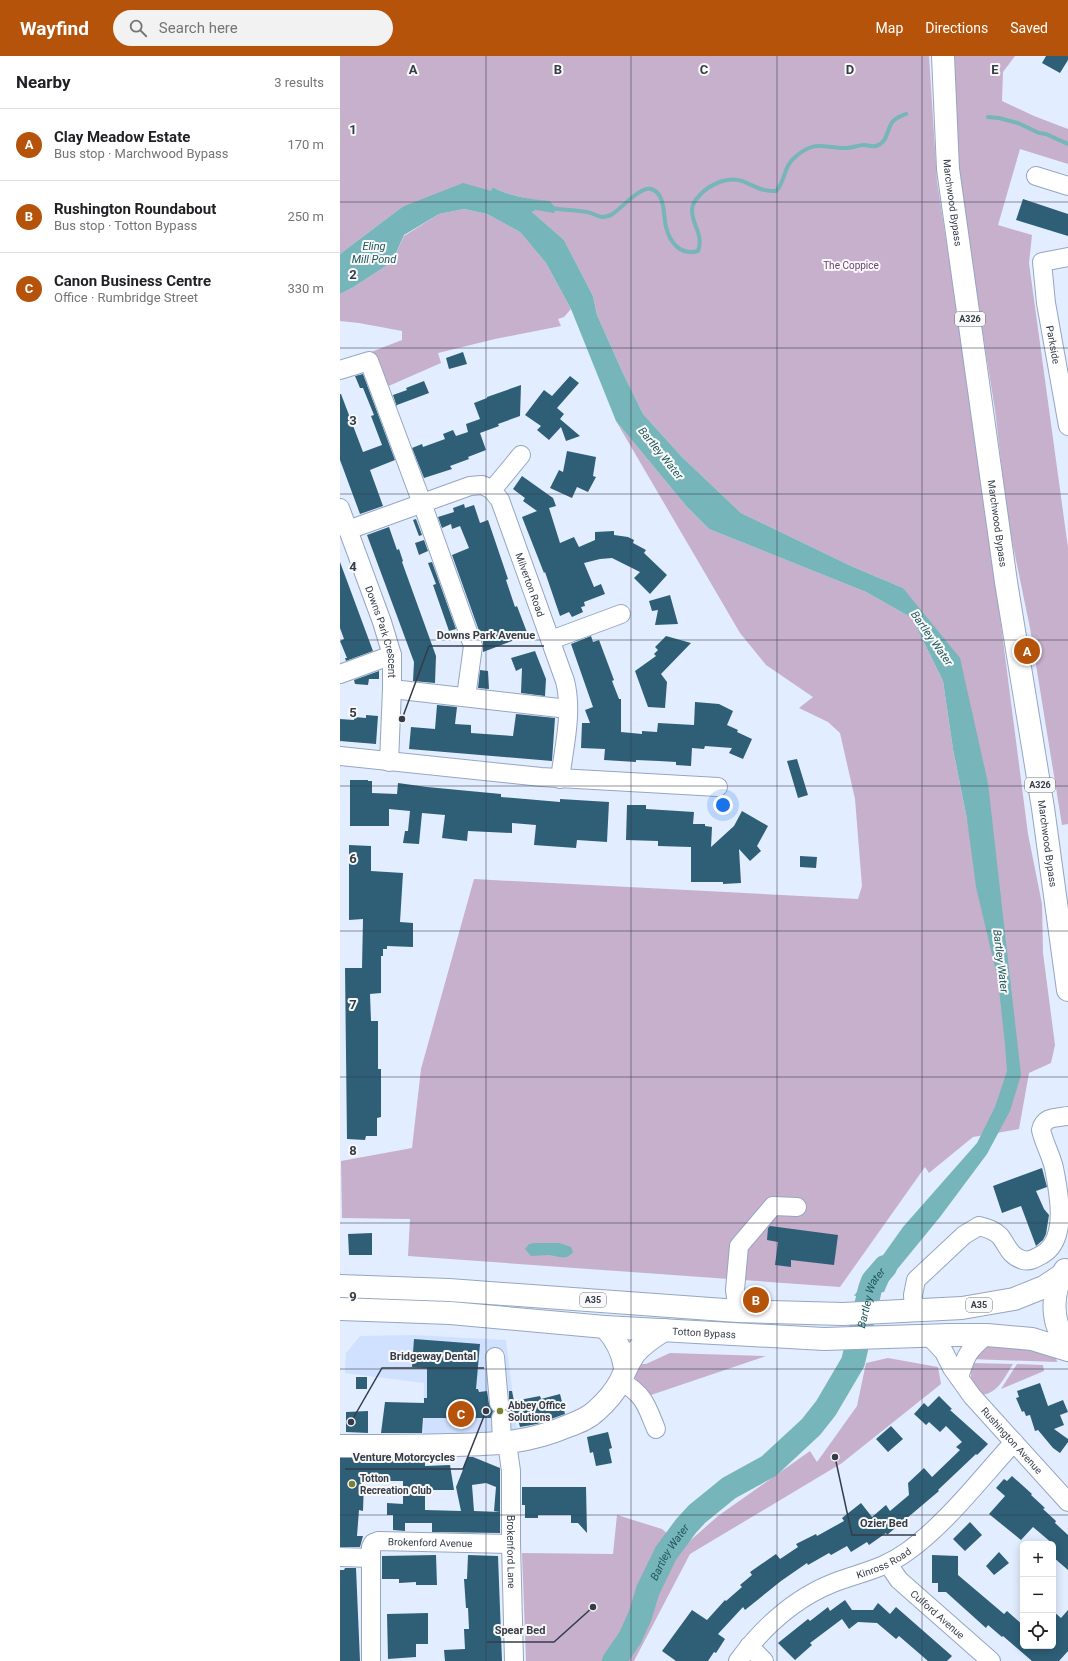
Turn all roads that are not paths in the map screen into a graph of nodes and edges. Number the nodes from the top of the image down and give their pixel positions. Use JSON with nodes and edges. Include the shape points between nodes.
{"nodes":[{"id":1,"x":944,"y":56,"type":"edge"},
{"id":2,"x":1036,"y":176,"type":"dead end"},
{"id":3,"x":1068,"y":186,"type":"edge"},
{"id":4,"x":1068,"y":257,"type":"edge"},
{"id":5,"x":340,"y":370,"type":"edge"},
{"id":6,"x":1068,"y":426,"type":"edge"},
{"id":7,"x":521,"y":455,"type":"dead end"},
{"id":8,"x":491,"y":489,"type":"junction"},
{"id":9,"x":422,"y":503,"type":"junction"},
{"id":10,"x":340,"y":508,"type":"edge"},
{"id":11,"x":348,"y":530,"type":"junction"},
{"id":12,"x":621,"y":614,"type":"dead end"},
{"id":13,"x":551,"y":640,"type":"junction"},
{"id":14,"x":392,"y":655,"type":"junction"},
{"id":15,"x":340,"y":674,"type":"edge"},
{"id":16,"x":392,"y":689,"type":"junction"},
{"id":17,"x":466,"y":698,"type":"junction"},
{"id":18,"x":568,"y":709,"type":"junction"},
{"id":19,"x":340,"y":756,"type":"edge"},
{"id":20,"x":389,"y":762,"type":"junction"},
{"id":21,"x":560,"y":779,"type":"junction"},
{"id":22,"x":718,"y":788,"type":"dead end"},
{"id":23,"x":1068,"y":990,"type":"edge"},
{"id":24,"x":1068,"y":1116,"type":"edge"},
{"id":25,"x":797,"y":1207,"type":"dead end"},
{"id":26,"x":1065,"y":1270,"type":"edge"},
{"id":27,"x":340,"y":1286,"type":"edge"},
{"id":28,"x":340,"y":1309,"type":"edge"},
{"id":29,"x":738,"y":1311,"type":"junction"},
{"id":30,"x":914,"y":1311,"type":"junction"},
{"id":31,"x":605,"y":1327,"type":"junction"},
{"id":32,"x":664,"y":1330,"type":"junction"},
{"id":33,"x":987,"y":1335,"type":"junction"},
{"id":34,"x":929,"y":1336,"type":"junction"},
{"id":35,"x":1068,"y":1343,"type":"edge"},
{"id":36,"x":1068,"y":1350,"type":"edge"},
{"id":37,"x":495,"y":1357,"type":"dead end"},
{"id":38,"x":623,"y":1374,"type":"junction"},
{"id":39,"x":959,"y":1377,"type":"junction"},
{"id":40,"x":656,"y":1429,"type":"dead end"},
{"id":41,"x":1014,"y":1442,"type":"junction"},
{"id":42,"x":504,"y":1443,"type":"junction"},
{"id":43,"x":340,"y":1446,"type":"edge"},
{"id":44,"x":1061,"y":1485,"type":"edge"},
{"id":45,"x":1068,"y":1502,"type":"edge"},
{"id":46,"x":511,"y":1544,"type":"junction"},
{"id":47,"x":340,"y":1557,"type":"edge"},
{"id":48,"x":371,"y":1558,"type":"junction"},
{"id":49,"x":888,"y":1564,"type":"junction"},
{"id":50,"x":749,"y":1646,"type":"junction"},
{"id":51,"x":371,"y":1661,"type":"edge"},
{"id":52,"x":514,"y":1661,"type":"edge"},
{"id":53,"x":738,"y":1661,"type":"edge"},
{"id":54,"x":764,"y":1661,"type":"edge"},
{"id":55,"x":991,"y":1661,"type":"edge"}],
"edges":[{"from":1,"to":23,"type":"main road","name":"Marchwood Bypass","number":"A326","via":[[948,164],[1006,582],[1043,808]]},
{"from":2,"to":3,"type":"street"},
{"from":4,"to":6,"type":"street","name":"Parkside","via":[[1042,262],[1046,303]]},
{"from":5,"to":9,"type":"street","via":[[369,361]]},
{"from":7,"to":8,"type":"street"},
{"from":8,"to":9,"type":"street","via":[[477,484]]},
{"from":8,"to":13,"type":"street","name":"Milverton Road","via":[[500,500]]},
{"from":9,"to":11,"type":"street"},
{"from":9,"to":17,"type":"street","via":[[473,646]]},
{"from":10,"to":11,"type":"street","name":"Downs Park Crescent"},
{"from":11,"to":14,"type":"street","name":"Downs Park Crescent"},
{"from":12,"to":13,"type":"street"},
{"from":13,"to":18,"type":"street","name":"Milverton Road","via":[[568,693]]},
{"from":14,"to":15,"type":"street"},
{"from":14,"to":16,"type":"street","name":"Downs Park Crescent"},
{"from":16,"to":17,"type":"street"},
{"from":16,"to":20,"type":"street","name":"Downs Park Crescent"},
{"from":17,"to":18,"type":"street"},
{"from":18,"to":21,"type":"street","name":"Milverton Road"},
{"from":19,"to":20,"type":"street"},
{"from":20,"to":21,"type":"street"},
{"from":21,"to":22,"type":"street"},
{"from":24,"to":30,"type":"street","via":[[1046,1120],[1041,1130],[1053,1167],[1060,1218],[1052,1246],[1036,1258],[1023,1260],[1008,1252],[994,1231],[979,1226],[964,1235],[916,1280],[913,1295]]},
{"from":25,"to":29,"type":"street","via":[[773,1206],[739,1246],[735,1290]]},
{"from":26,"to":30,"type":"main road","number":"A35","via":[[1044,1287],[1014,1299],[962,1308]]},
{"from":26,"to":35,"type":"main road","via":[[1056,1290],[1054,1308],[1057,1324]]},
{"from":27,"to":29,"type":"main road","number":"A35","via":[[449,1290]]},
{"from":28,"to":31,"type":"main road","name":"Totton Bypass","via":[[450,1314]]},
{"from":29,"to":30,"type":"main road","number":"A35","via":[[846,1314]]},
{"from":31,"to":32,"type":"main road","name":"Totton Bypass"},
{"from":31,"to":38,"type":"main road","via":[[624,1356]]},
{"from":32,"to":34,"type":"main road","name":"Totton Bypass","via":[[831,1339]]},
{"from":32,"to":38,"type":"main road","via":[[642,1345]]},
{"from":33,"to":34,"type":"main road","name":"Totton Bypass"},
{"from":33,"to":36,"type":"main road","name":"Totton Bypass","via":[[1032,1339]]},
{"from":33,"to":39,"type":"street","via":[[968,1352]]},
{"from":34,"to":39,"type":"street","name":"Rushington Avenue","via":[[944,1352]]},
{"from":37,"to":42,"type":"street","name":"Brokenford Lane"},
{"from":38,"to":40,"type":"street","via":[[645,1402]]},
{"from":38,"to":42,"type":"main road","via":[[605,1403],[582,1421],[532,1439]]},
{"from":39,"to":41,"type":"street","name":"Rushington Avenue","via":[[972,1396]]},
{"from":41,"to":44,"type":"street","name":"Rushington Avenue"},
{"from":41,"to":49,"type":"street","name":"Kinross Road","via":[[942,1521],[908,1552]]},
{"from":42,"to":43,"type":"main road"},
{"from":42,"to":46,"type":"street","name":"Brokenford Lane","via":[[511,1471]]},
{"from":44,"to":45,"type":"street","name":"Rushington Avenue"},
{"from":46,"to":48,"type":"street","name":"Brokenford Avenue","via":[[378,1541],[371,1547]]},
{"from":46,"to":52,"type":"street","name":"Brokenford Lane"},
{"from":47,"to":48,"type":"street"},
{"from":48,"to":51,"type":"street","name":"Brokenford Avenue"},
{"from":49,"to":50,"type":"street","name":"Kinross Road","via":[[811,1592],[785,1610]]},
{"from":49,"to":55,"type":"street","name":"Culford Avenue","via":[[899,1580]]},
{"from":50,"to":53,"type":"street","name":"Kinross Road"},
{"from":50,"to":54,"type":"street"}]}
